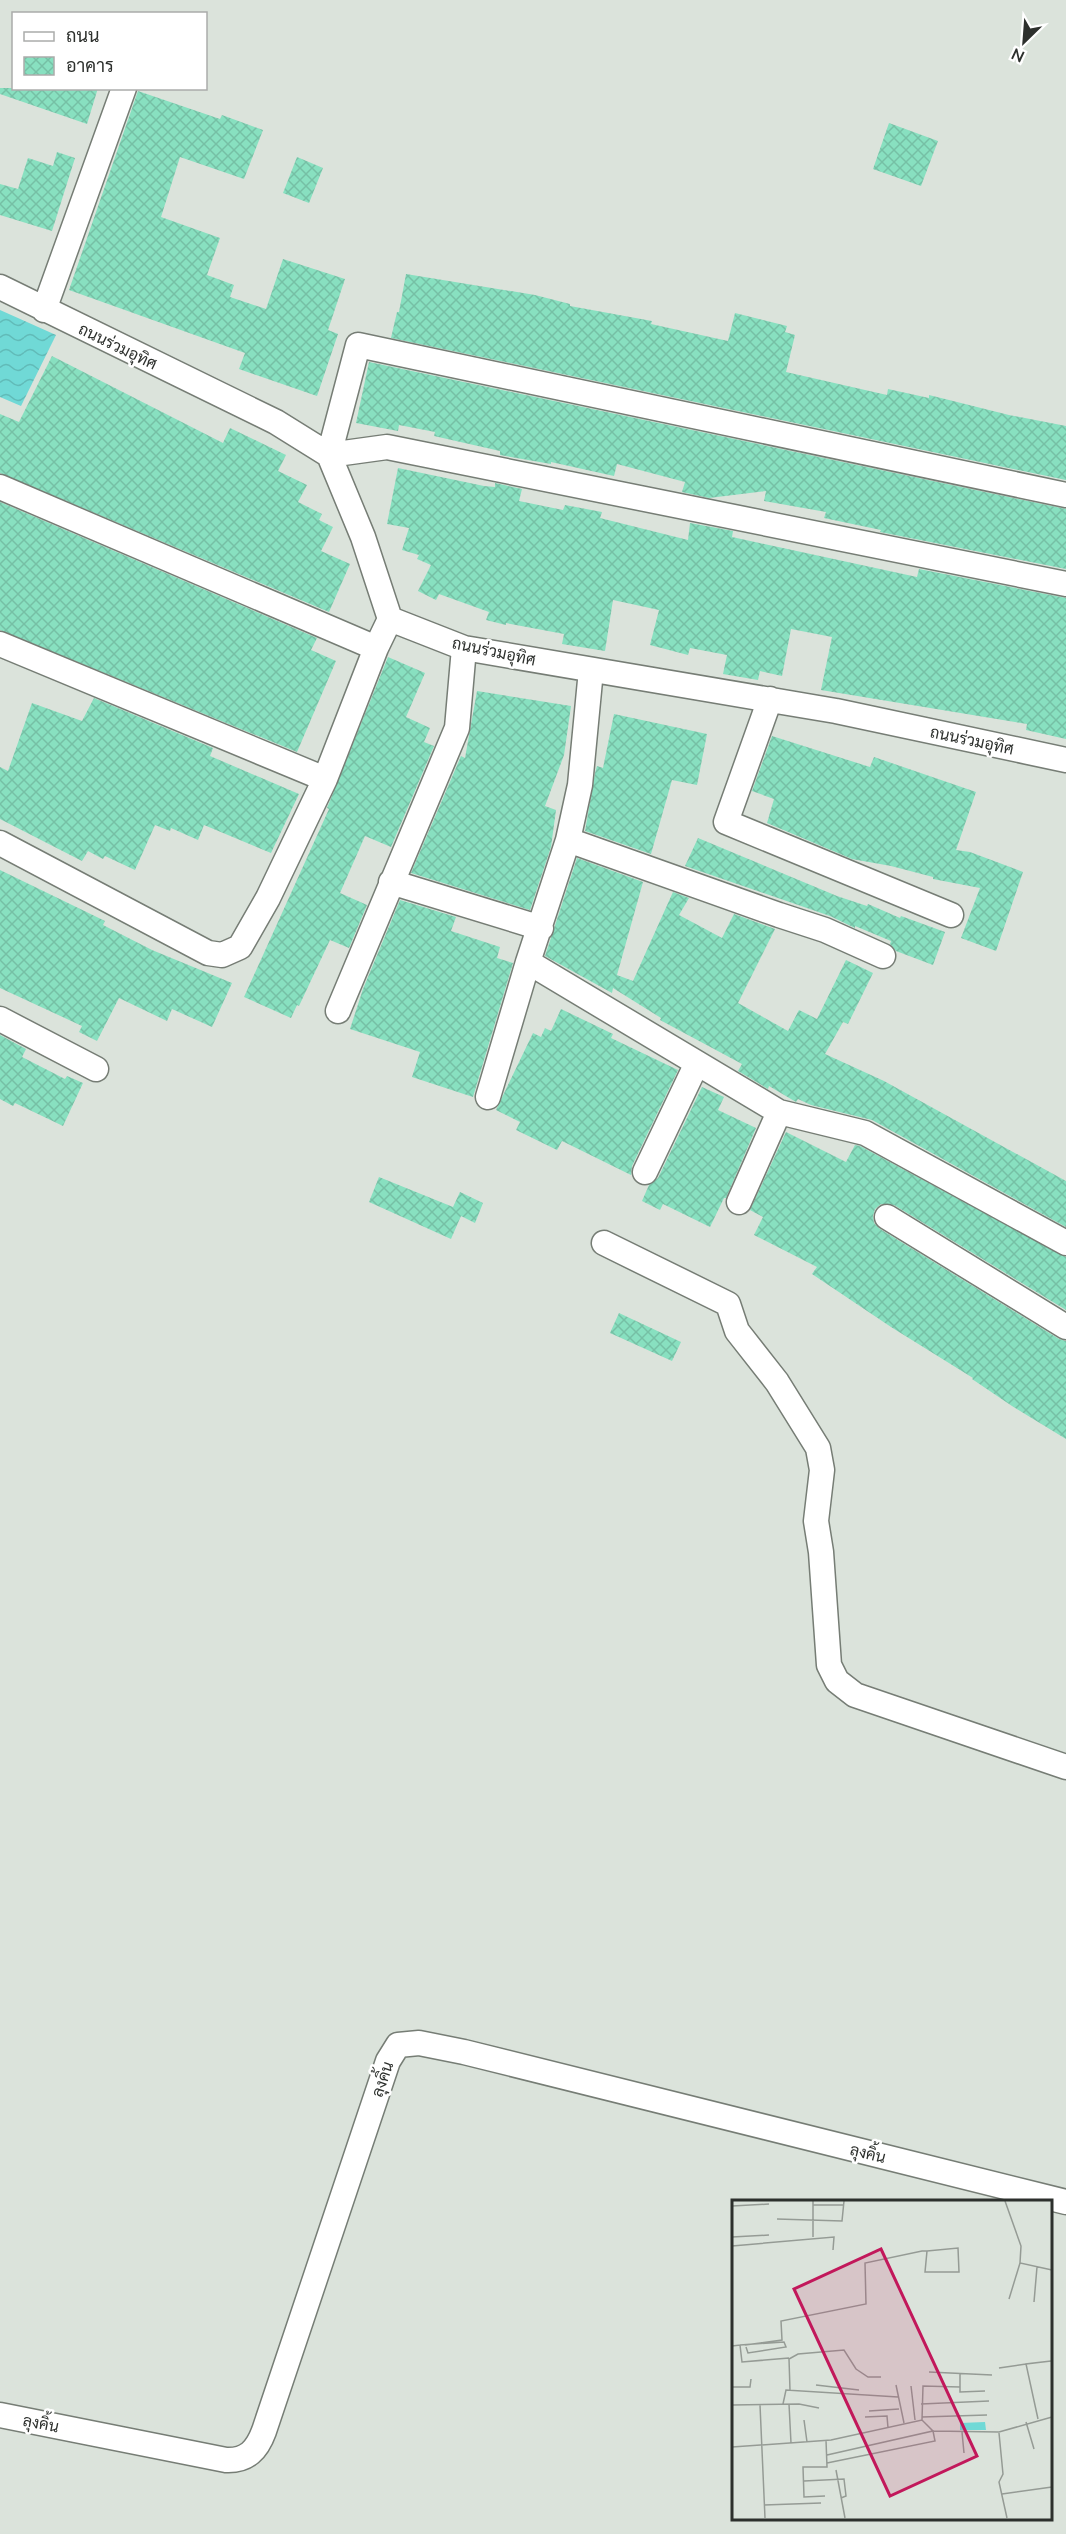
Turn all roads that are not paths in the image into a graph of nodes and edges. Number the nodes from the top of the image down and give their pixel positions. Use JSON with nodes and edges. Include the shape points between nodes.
{"nodes":[{"id":1,"x":123,"y":90,"type":"edge"},
{"id":2,"x":0,"y":287,"type":"edge"},
{"id":3,"x":44,"y":310,"type":"junction"},
{"id":4,"x":329,"y":455,"type":"junction"},
{"id":5,"x":0,"y":487,"type":"edge"},
{"id":6,"x":1066,"y":495,"type":"edge"},
{"id":7,"x":1066,"y":584,"type":"edge"},
{"id":8,"x":390,"y":619,"type":"junction"},
{"id":9,"x":0,"y":644,"type":"edge"},
{"id":10,"x":376,"y":648,"type":"junction"},
{"id":11,"x":464,"y":648,"type":"junction"},
{"id":12,"x":591,"y":670,"type":"junction"},
{"id":13,"x":770,"y":699,"type":"junction"},
{"id":14,"x":1066,"y":760,"type":"edge"},
{"id":15,"x":325,"y":779,"type":"junction"},
{"id":16,"x":568,"y":840,"type":"junction"},
{"id":17,"x":0,"y":843,"type":"edge"},
{"id":18,"x":391,"y":882,"type":"junction"},
{"id":19,"x":951,"y":915,"type":"dead end"},
{"id":20,"x":541,"y":928,"type":"junction"},
{"id":21,"x":883,"y":956,"type":"dead end"},
{"id":22,"x":528,"y":962,"type":"junction"},
{"id":23,"x":338,"y":1011,"type":"dead end"},
{"id":24,"x":0,"y":1018,"type":"edge"},
{"id":25,"x":697,"y":1063,"type":"junction"},
{"id":26,"x":96,"y":1069,"type":"dead end"},
{"id":27,"x":489,"y":1097,"type":"dead end"},
{"id":28,"x":780,"y":1112,"type":"junction"},
{"id":29,"x":645,"y":1172,"type":"dead end"},
{"id":30,"x":739,"y":1202,"type":"dead end"},
{"id":31,"x":887,"y":1217,"type":"dead end"},
{"id":32,"x":604,"y":1243,"type":"dead end"},
{"id":33,"x":1066,"y":1244,"type":"edge"},
{"id":34,"x":1066,"y":1327,"type":"edge"},
{"id":35,"x":1066,"y":1767,"type":"edge"},
{"id":36,"x":1066,"y":2202,"type":"edge"},
{"id":37,"x":0,"y":2415,"type":"edge"}],
"edges":[{"from":1,"to":3,"type":"street"},
{"from":2,"to":3,"type":"street","name":"ถนนร่วมอุทิศ"},
{"from":3,"to":4,"type":"street","name":"ถนนร่วมอุทิศ","via":[[276,422]]},
{"from":4,"to":6,"type":"street","via":[[358,345]]},
{"from":4,"to":7,"type":"street","via":[[387,447]]},
{"from":4,"to":8,"type":"street","via":[[363,537]]},
{"from":5,"to":10,"type":"street"},
{"from":8,"to":10,"type":"street"},
{"from":8,"to":11,"type":"street","name":"ถนนร่วมอุทิศ"},
{"from":9,"to":15,"type":"street"},
{"from":10,"to":15,"type":"street"},
{"from":11,"to":12,"type":"street","name":"ถนนร่วมอุทิศ"},
{"from":11,"to":18,"type":"street","via":[[457,728]]},
{"from":12,"to":13,"type":"street","name":"ถนนร่วมอุทิศ"},
{"from":12,"to":16,"type":"street","via":[[580,785]]},
{"from":13,"to":14,"type":"street","name":"ถนนร่วมอุทิศ"},
{"from":13,"to":19,"type":"street","via":[[726,822]]},
{"from":15,"to":17,"type":"street","via":[[243,942],[235,951],[222,955],[198,948]]},
{"from":16,"to":20,"type":"street"},
{"from":16,"to":21,"type":"street","via":[[808,923]]},
{"from":18,"to":20,"type":"street"},
{"from":18,"to":23,"type":"street"},
{"from":20,"to":22,"type":"street"},
{"from":22,"to":25,"type":"street"},
{"from":22,"to":27,"type":"street"},
{"from":24,"to":26,"type":"street"},
{"from":25,"to":28,"type":"street"},
{"from":25,"to":29,"type":"street"},
{"from":28,"to":30,"type":"street"},
{"from":28,"to":33,"type":"street","via":[[865,1133]]},
{"from":31,"to":34,"type":"street"},
{"from":32,"to":35,"type":"street","via":[[728,1304],[737,1331],[777,1382],[815,1441],[822,1470],[816,1521],[829,1665],[837,1681],[855,1695]]},
{"from":36,"to":37,"type":"street","name":"ลุงคิ้น","via":[[464,2052],[408,2043],[398,2045],[388,2061],[261,2441],[250,2455],[226,2460]]}]}
